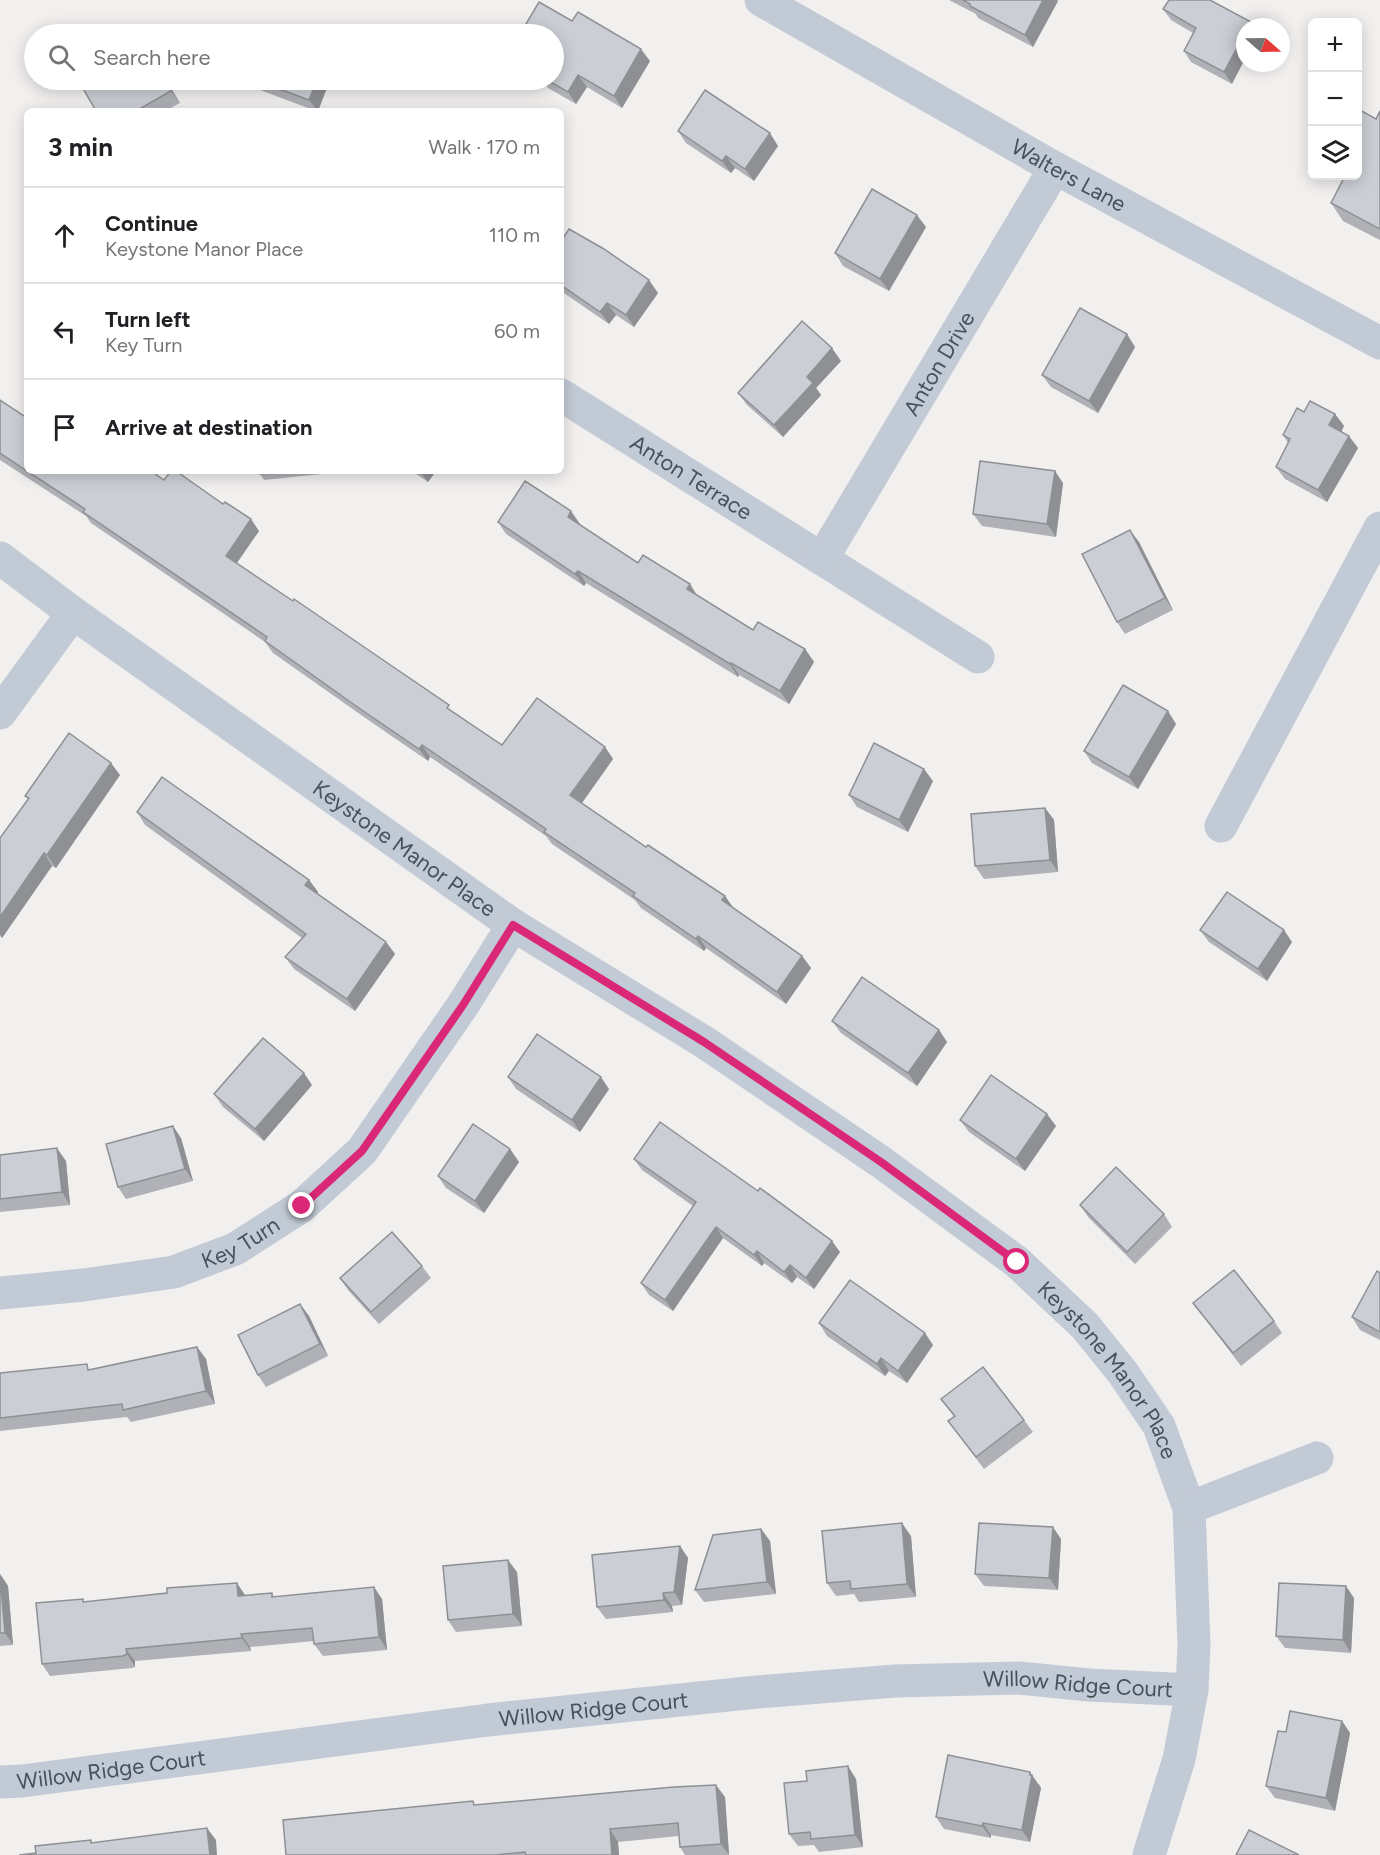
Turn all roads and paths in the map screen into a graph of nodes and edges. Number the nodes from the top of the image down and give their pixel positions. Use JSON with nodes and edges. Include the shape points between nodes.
{"nodes":[{"id":1,"x":761,"y":0,"type":"edge"},
{"id":2,"x":1055,"y":168,"type":"junction"},
{"id":3,"x":1380,"y":343,"type":"edge"},
{"id":4,"x":564,"y":397,"type":"edge"},
{"id":5,"x":1380,"y":528,"type":"edge"},
{"id":6,"x":0,"y":558,"type":"edge"},
{"id":7,"x":822,"y":559,"type":"junction"},
{"id":8,"x":72,"y":613,"type":"junction"},
{"id":9,"x":978,"y":657,"type":"dead end"},
{"id":10,"x":0,"y":713,"type":"edge"},
{"id":11,"x":1221,"y":826,"type":"dead end"},
{"id":12,"x":513,"y":925,"type":"junction"},
{"id":13,"x":0,"y":1293,"type":"edge"},
{"id":14,"x":1317,"y":1458,"type":"dead end"},
{"id":15,"x":1189,"y":1508,"type":"junction"},
{"id":16,"x":1192,"y":1690,"type":"junction"},
{"id":17,"x":0,"y":1782,"type":"edge"},
{"id":18,"x":1149,"y":1855,"type":"edge"}],
"edges":[{"from":1,"to":2,"type":"street","name":"Walters Lane"},
{"from":2,"to":3,"type":"street","name":"Walters Lane"},
{"from":2,"to":7,"type":"street","name":"Anton Drive"},
{"from":4,"to":7,"type":"street","name":"Anton Terrace"},
{"from":5,"to":11,"type":"street"},
{"from":6,"to":8,"type":"street","name":"Keystone Manor Place"},
{"from":7,"to":9,"type":"street","name":"Anton Terrace"},
{"from":8,"to":10,"type":"street"},
{"from":8,"to":12,"type":"street","name":"Keystone Manor Place"},
{"from":12,"to":13,"type":"street","name":"Key Turn","via":[[362,1151],[302,1206],[235,1249],[174,1272]]},
{"from":12,"to":15,"type":"street","name":"Keystone Manor Place","via":[[704,1042],[881,1162],[1017,1262],[1085,1326],[1123,1373],[1159,1426]]},
{"from":14,"to":15,"type":"street"},
{"from":15,"to":16,"type":"street","name":"Keystone Manor Place"},
{"from":16,"to":17,"type":"street","name":"Willow Ridge Court","via":[[1019,1678],[896,1680],[488,1720]]},
{"from":16,"to":18,"type":"street","name":"Keystone Manor Place","via":[[1179,1759]]}]}
